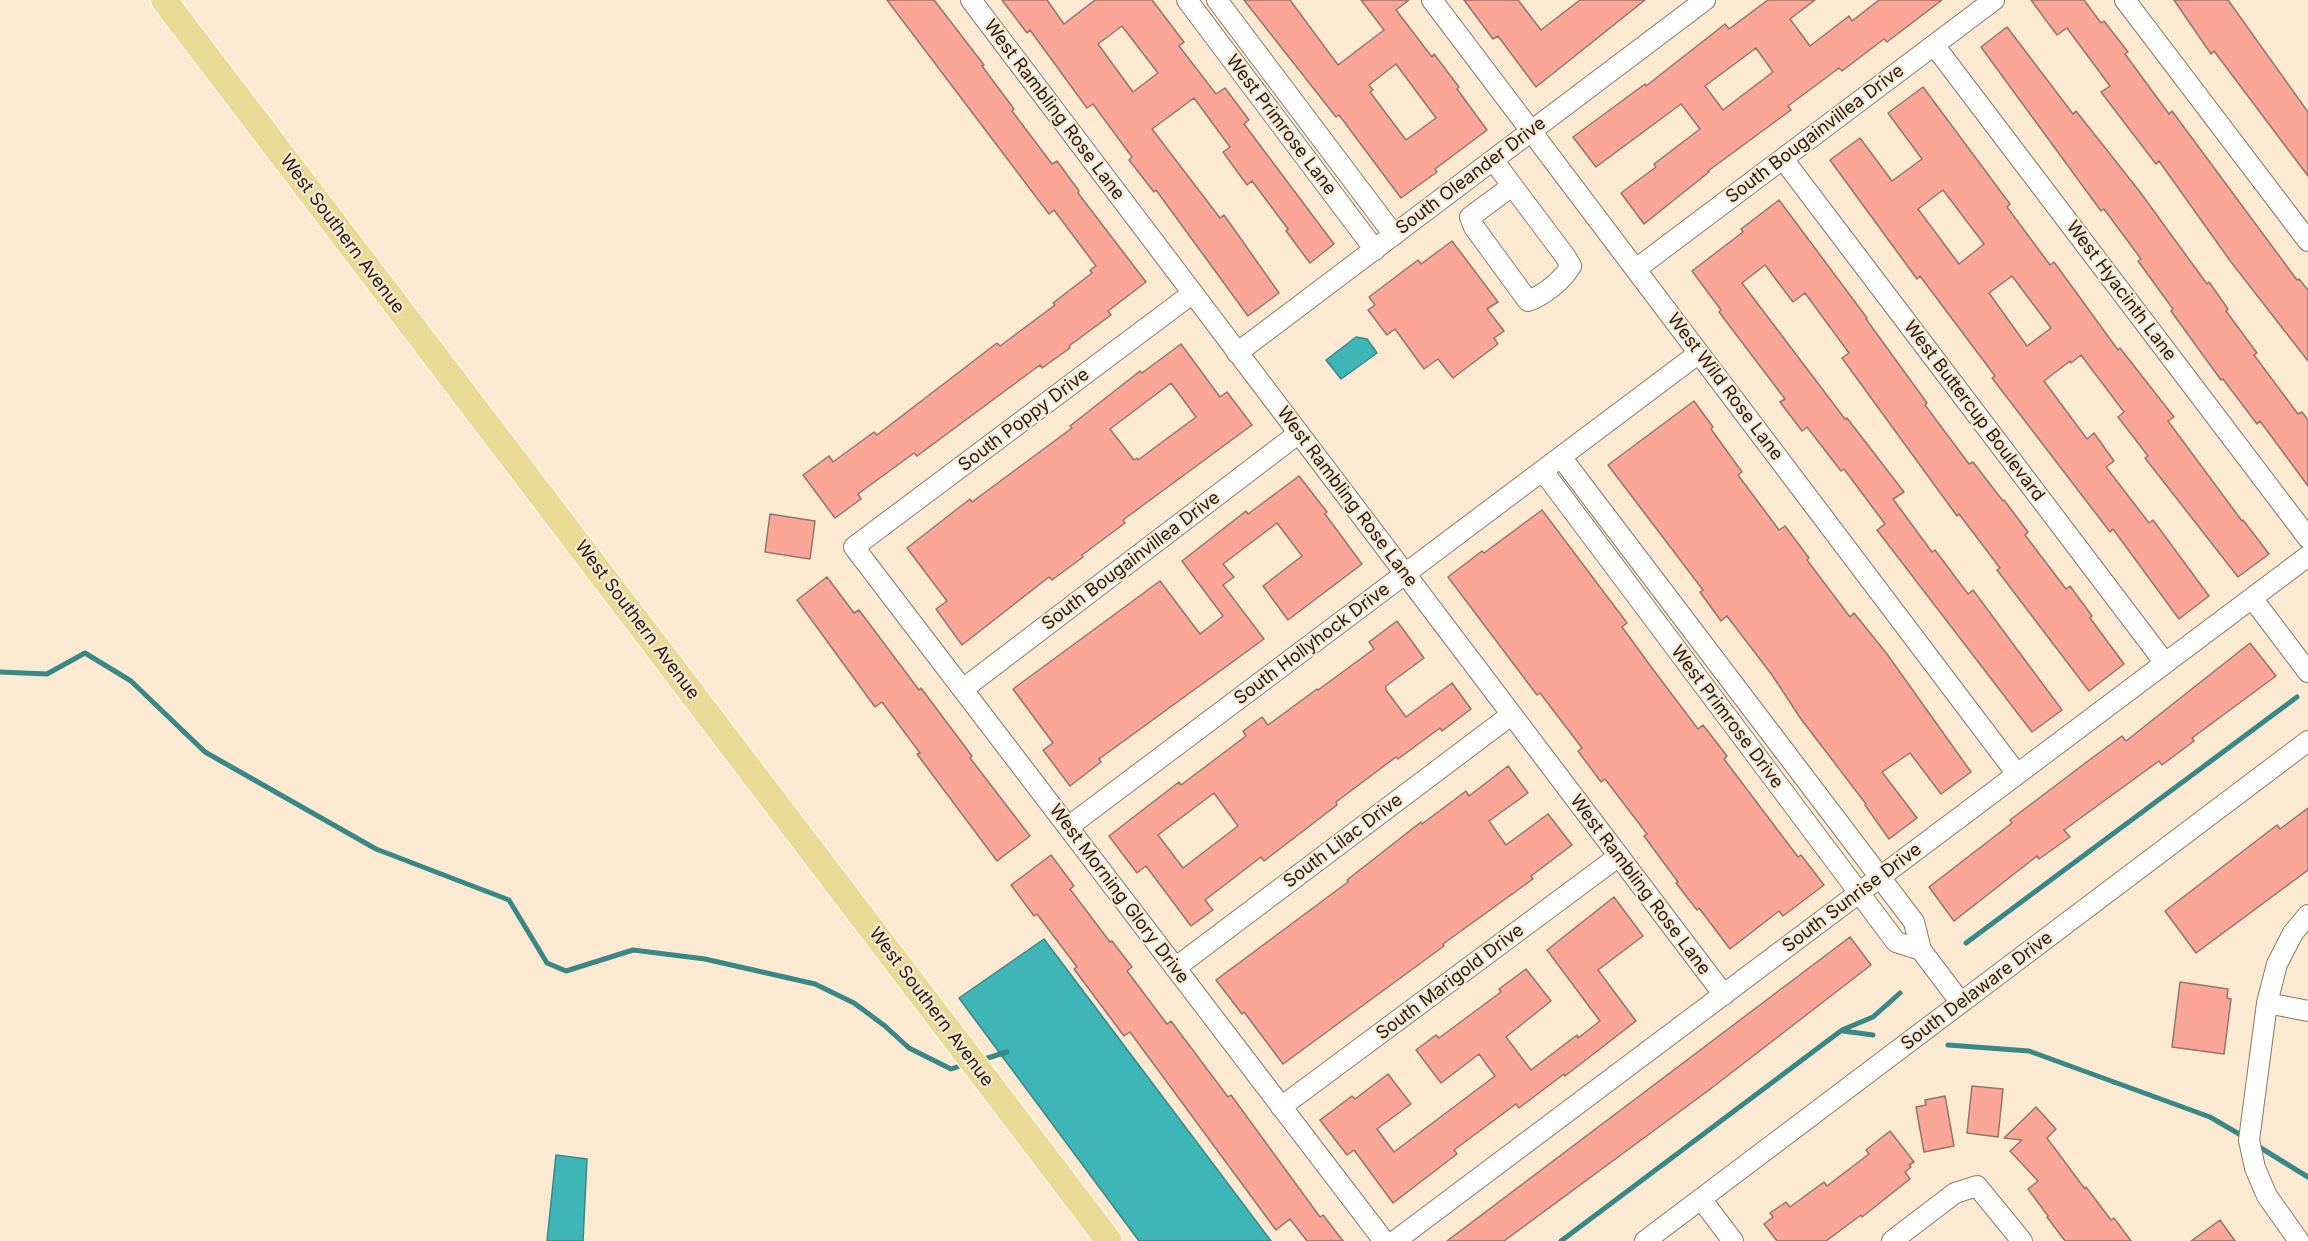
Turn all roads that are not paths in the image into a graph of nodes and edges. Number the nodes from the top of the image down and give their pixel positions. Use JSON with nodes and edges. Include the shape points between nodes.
{"nodes":[{"id":1,"x":164,"y":0,"type":"edge"},
{"id":2,"x":971,"y":0,"type":"edge"},
{"id":3,"x":1187,"y":0,"type":"edge"},
{"id":4,"x":1216,"y":0,"type":"edge"},
{"id":5,"x":1432,"y":0,"type":"edge"},
{"id":6,"x":1705,"y":0,"type":"edge"},
{"id":7,"x":1994,"y":0,"type":"edge"},
{"id":8,"x":2125,"y":0,"type":"edge"},
{"id":9,"x":1934,"y":45,"type":"junction"},
{"id":10,"x":1266,"y":65,"type":"junction"},
{"id":11,"x":1247,"y":79,"type":"junction"},
{"id":12,"x":1531,"y":131,"type":"junction"},
{"id":13,"x":1783,"y":159,"type":"junction"},
{"id":14,"x":1493,"y":160,"type":"junction"},
{"id":15,"x":1512,"y":186,"type":"junction"},
{"id":16,"x":1394,"y":235,"type":"junction"},
{"id":17,"x":2308,"y":241,"type":"edge"},
{"id":18,"x":1375,"y":250,"type":"junction"},
{"id":19,"x":1636,"y":269,"type":"junction"},
{"id":20,"x":1193,"y":293,"type":"junction"},
{"id":21,"x":1237,"y":352,"type":"junction"},
{"id":22,"x":1700,"y":353,"type":"junction"},
{"id":23,"x":1299,"y":433,"type":"junction"},
{"id":24,"x":1561,"y":457,"type":"junction"},
{"id":25,"x":1543,"y":471,"type":"junction"},
{"id":26,"x":2308,"y":538,"type":"edge"},
{"id":27,"x":854,"y":547,"type":"joint"},
{"id":28,"x":2308,"y":556,"type":"edge"},
{"id":29,"x":1405,"y":574,"type":"junction"},
{"id":30,"x":2252,"y":598,"type":"junction"},
{"id":31,"x":2165,"y":663,"type":"junction"},
{"id":32,"x":2308,"y":672,"type":"edge"},
{"id":33,"x":963,"y":689,"type":"junction"},
{"id":34,"x":1511,"y":715,"type":"junction"},
{"id":35,"x":2308,"y":741,"type":"edge"},
{"id":36,"x":2018,"y":774,"type":"junction"},
{"id":37,"x":1068,"y":827,"type":"junction"},
{"id":38,"x":1619,"y":856,"type":"junction"},
{"id":39,"x":1880,"y":877,"type":"junction"},
{"id":40,"x":1859,"y":893,"type":"junction"},
{"id":41,"x":2308,"y":915,"type":"edge"},
{"id":42,"x":1921,"y":950,"type":"junction"},
{"id":43,"x":1175,"y":968,"type":"junction"},
{"id":44,"x":1724,"y":995,"type":"junction"},
{"id":45,"x":1961,"y":1003,"type":"junction"},
{"id":46,"x":2267,"y":1003,"type":"junction"},
{"id":47,"x":2308,"y":1011,"type":"edge"},
{"id":48,"x":1281,"y":1107,"type":"junction"},
{"id":49,"x":1701,"y":1199,"type":"junction"},
{"id":50,"x":1109,"y":1241,"type":"edge"},
{"id":51,"x":1384,"y":1241,"type":"edge"},
{"id":52,"x":1395,"y":1241,"type":"edge"},
{"id":53,"x":1645,"y":1241,"type":"edge"},
{"id":54,"x":1733,"y":1241,"type":"edge"},
{"id":55,"x":1892,"y":1241,"type":"edge"},
{"id":56,"x":2022,"y":1241,"type":"edge"},
{"id":57,"x":2299,"y":1241,"type":"edge"}],
"edges":[{"from":1,"to":50,"type":"main road","name":"West Southern Avenue"},
{"from":2,"to":20,"type":"street","name":"West Rambling Rose Lane"},
{"from":3,"to":11,"type":"street","name":"West Primrose Lane"},
{"from":4,"to":10,"type":"street","name":"West Primrose Lane"},
{"from":5,"to":12,"type":"street","name":"West Wild Rose Lane"},
{"from":6,"to":12,"type":"street","name":"South Oleander Drive"},
{"from":7,"to":9,"type":"street","name":"South Bougainvillea Drive"},
{"from":8,"to":17,"type":"street"},
{"from":9,"to":13,"type":"street","name":"South Bougainvillea Drive"},
{"from":9,"to":26,"type":"street","name":"West Hyacinth Lane"},
{"from":10,"to":11,"type":"street"},
{"from":10,"to":16,"type":"street","name":"West Primrose Lane"},
{"from":11,"to":18,"type":"street","name":"West Primrose Lane"},
{"from":12,"to":14,"type":"street","name":"South Oleander Drive"},
{"from":12,"to":19,"type":"street","name":"West Wild Rose Lane"},
{"from":13,"to":19,"type":"street","name":"South Bougainvillea Drive"},
{"from":13,"to":31,"type":"street","name":"West Buttercup Boulevard"},
{"from":14,"to":15,"type":"street"},
{"from":14,"to":16,"type":"street","name":"South Oleander Drive"},
{"from":15,"to":15,"type":"street","via":[[1571,266],[1565,275],[1528,301],[1470,217]]},
{"from":16,"to":18,"type":"street","name":"South Oleander Drive"},
{"from":18,"to":21,"type":"street","name":"South Oleander Drive"},
{"from":19,"to":22,"type":"street","name":"West Wild Rose Lane"},
{"from":20,"to":21,"type":"street","name":"West Rambling Rose Lane"},
{"from":20,"to":27,"type":"street","name":"South Poppy Drive"},
{"from":21,"to":23,"type":"street","name":"West Rambling Rose Lane"},
{"from":22,"to":24,"type":"street","name":"South Hollyhock Drive"},
{"from":22,"to":36,"type":"street","name":"West Wild Rose Lane"},
{"from":23,"to":29,"type":"street","name":"West Rambling Rose Lane"},
{"from":23,"to":33,"type":"street","name":"South Bougainvillea Drive"},
{"from":24,"to":25,"type":"street","name":"South Hollyhock Drive"},
{"from":24,"to":39,"type":"street","name":"West Primrose Drive"},
{"from":25,"to":29,"type":"street","name":"South Hollyhock Drive"},
{"from":25,"to":40,"type":"street","name":"West Primrose Drive"},
{"from":27,"to":33,"type":"street","name":"West Morning Glory Drive"},
{"from":28,"to":30,"type":"street","name":"South Sunrise Drive"},
{"from":29,"to":34,"type":"street","name":"West Rambling Rose Lane"},
{"from":29,"to":37,"type":"street","name":"South Hollyhock Drive"},
{"from":30,"to":31,"type":"street","name":"South Sunrise Drive"},
{"from":30,"to":32,"type":"street"},
{"from":31,"to":36,"type":"street","name":"South Sunrise Drive"},
{"from":33,"to":37,"type":"street","name":"West Morning Glory Drive"},
{"from":34,"to":38,"type":"street","name":"West Rambling Rose Lane"},
{"from":34,"to":43,"type":"street","name":"South Lilac Drive"},
{"from":35,"to":45,"type":"street","name":"South Delaware Drive"},
{"from":36,"to":39,"type":"street","name":"South Sunrise Drive"},
{"from":37,"to":43,"type":"street","name":"West Morning Glory Drive"},
{"from":38,"to":44,"type":"street","name":"West Rambling Rose Lane"},
{"from":38,"to":48,"type":"street","name":"South Marigold Drive"},
{"from":39,"to":40,"type":"street","name":"South Sunrise Drive"},
{"from":39,"to":42,"type":"street","name":"West Primrose Drive","via":[[1914,922]]},
{"from":40,"to":42,"type":"street","name":"West Primrose Drive","via":[[1896,942]]},
{"from":40,"to":44,"type":"street","name":"South Sunrise Drive"},
{"from":41,"to":46,"type":"street","via":[[2293,933],[2277,964]]},
{"from":42,"to":45,"type":"street","name":"West Primrose Drive"},
{"from":43,"to":48,"type":"street","name":"West Morning Glory Drive"},
{"from":44,"to":52,"type":"street","name":"South Sunrise Drive"},
{"from":45,"to":49,"type":"street","name":"South Delaware Drive"},
{"from":46,"to":47,"type":"street"},
{"from":46,"to":57,"type":"street","via":[[2248,1140],[2267,1196]]},
{"from":48,"to":51,"type":"street","name":"West Morning Glory Drive"},
{"from":49,"to":53,"type":"street","name":"South Delaware Drive"},
{"from":49,"to":54,"type":"street"},
{"from":55,"to":56,"type":"street","via":[[1955,1193],[1977,1186]]}]}
